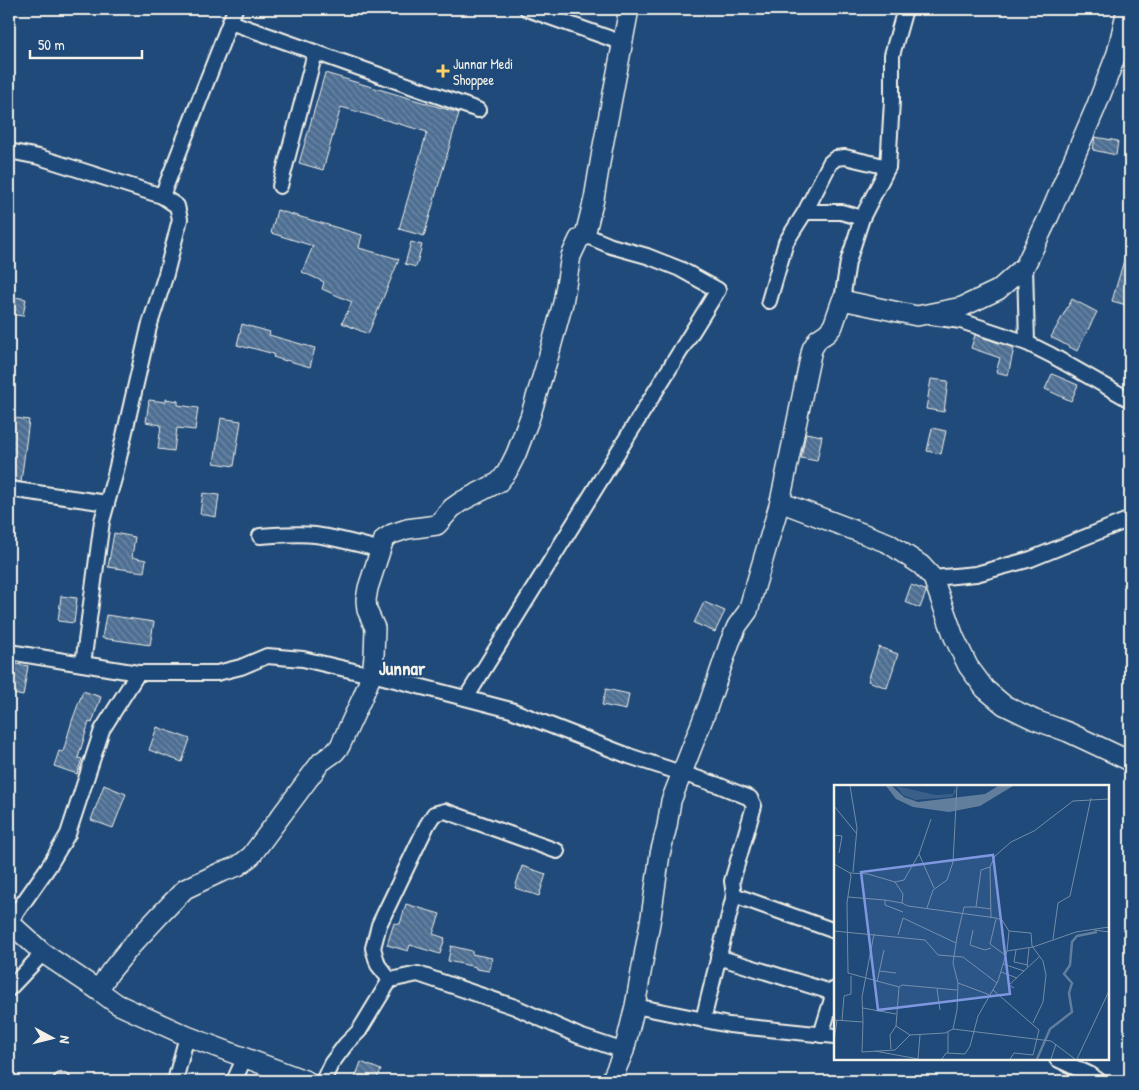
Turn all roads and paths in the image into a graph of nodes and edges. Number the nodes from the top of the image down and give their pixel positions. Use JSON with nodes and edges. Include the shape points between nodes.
{"nodes":[{"id":1,"x":235,"y":9,"type":"edge"},
{"id":2,"x":527,"y":9,"type":"edge"},
{"id":3,"x":629,"y":9,"type":"edge"},
{"id":4,"x":904,"y":9,"type":"edge"},
{"id":5,"x":1127,"y":9,"type":"edge"},
{"id":6,"x":230,"y":22,"type":"junction"},
{"id":7,"x":623,"y":43,"type":"junction"},
{"id":8,"x":315,"y":53,"type":"junction"},
{"id":9,"x":478,"y":110,"type":"dead end"},
{"id":10,"x":9,"y":151,"type":"edge"},
{"id":11,"x":888,"y":167,"type":"junction"},
{"id":12,"x":280,"y":186,"type":"dead end"},
{"id":13,"x":162,"y":196,"type":"junction"},
{"id":14,"x":805,"y":212,"type":"junction"},
{"id":15,"x":862,"y":218,"type":"junction"},
{"id":16,"x":585,"y":235,"type":"junction"},
{"id":17,"x":1025,"y":266,"type":"junction"},
{"id":18,"x":842,"y":300,"type":"junction"},
{"id":19,"x":769,"y":301,"type":"dead end"},
{"id":20,"x":917,"y":316,"type":"junction"},
{"id":21,"x":1027,"y":343,"type":"junction"},
{"id":22,"x":1130,"y":400,"type":"edge"},
{"id":23,"x":9,"y":489,"type":"edge"},
{"id":24,"x":780,"y":502,"type":"junction"},
{"id":25,"x":107,"y":503,"type":"junction"},
{"id":26,"x":1130,"y":520,"type":"edge"},
{"id":27,"x":260,"y":536,"type":"dead end"},
{"id":28,"x":381,"y":550,"type":"junction"},
{"id":29,"x":933,"y":578,"type":"junction"},
{"id":30,"x":9,"y":652,"type":"edge"},
{"id":31,"x":83,"y":664,"type":"junction"},
{"id":32,"x":138,"y":673,"type":"junction"},
{"id":33,"x":372,"y":674,"type":"junction"},
{"id":34,"x":466,"y":698,"type":"junction"},
{"id":35,"x":1130,"y":761,"type":"edge"},
{"id":36,"x":681,"y":774,"type":"junction"},
{"id":37,"x":557,"y":850,"type":"dead end"},
{"id":38,"x":734,"y":895,"type":"junction"},
{"id":39,"x":9,"y":922,"type":"edge"},
{"id":40,"x":834,"y":931,"type":"edge"},
{"id":41,"x":43,"y":954,"type":"junction"},
{"id":42,"x":718,"y":957,"type":"junction"},
{"id":43,"x":390,"y":980,"type":"junction"},
{"id":44,"x":9,"y":989,"type":"edge"},
{"id":45,"x":98,"y":990,"type":"junction"},
{"id":46,"x":834,"y":991,"type":"edge"},
{"id":47,"x":834,"y":997,"type":"edge"},
{"id":48,"x":635,"y":1006,"type":"junction"},
{"id":49,"x":703,"y":1020,"type":"junction"},
{"id":50,"x":828,"y":1035,"type":"edge"},
{"id":51,"x":187,"y":1036,"type":"junction"},
{"id":52,"x":624,"y":1051,"type":"junction"},
{"id":53,"x":245,"y":1057,"type":"junction"},
{"id":54,"x":1059,"y":1060,"type":"edge"},
{"id":55,"x":174,"y":1081,"type":"edge"},
{"id":56,"x":234,"y":1081,"type":"edge"},
{"id":57,"x":307,"y":1081,"type":"edge"},
{"id":58,"x":323,"y":1081,"type":"edge"},
{"id":59,"x":611,"y":1081,"type":"edge"},
{"id":60,"x":1099,"y":1081,"type":"edge"}],
"edges":[{"from":1,"to":6,"type":"street"},
{"from":2,"to":7,"type":"street"},
{"from":3,"to":7,"type":"street"},
{"from":4,"to":11,"type":"street","via":[[892,55]]},
{"from":5,"to":17,"type":"street","via":[[1117,53]]},
{"from":6,"to":8,"type":"street"},
{"from":6,"to":13,"type":"street"},
{"from":7,"to":16,"type":"street"},
{"from":8,"to":9,"type":"street"},
{"from":8,"to":12,"type":"street"},
{"from":10,"to":13,"type":"street"},
{"from":11,"to":14,"type":"street","via":[[836,158],[830,163]]},
{"from":11,"to":15,"type":"street"},
{"from":13,"to":25,"type":"street","via":[[177,206],[180,219],[149,327]]},
{"from":14,"to":15,"type":"street","via":[[841,212]]},
{"from":14,"to":19,"type":"street","via":[[786,242]]},
{"from":15,"to":18,"type":"street","via":[[848,262]]},
{"from":16,"to":28,"type":"street","via":[[579,239],[571,256],[548,358],[530,417],[507,472],[499,482],[452,508],[437,525],[392,534],[384,539]]},
{"from":16,"to":34,"type":"street","via":[[680,269],[718,290]]},
{"from":17,"to":20,"type":"street","via":[[998,290],[962,307]]},
{"from":17,"to":21,"type":"street"},
{"from":18,"to":20,"type":"street"},
{"from":18,"to":24,"type":"street","via":[[833,326],[812,349]]},
{"from":20,"to":21,"type":"street","via":[[961,321]]},
{"from":21,"to":22,"type":"street"},
{"from":23,"to":25,"type":"street"},
{"from":24,"to":29,"type":"street","via":[[888,543],[921,565]]},
{"from":24,"to":36,"type":"street","via":[[748,610],[730,642]]},
{"from":25,"to":31,"type":"street"},
{"from":26,"to":29,"type":"street","via":[[1031,559],[976,574]]},
{"from":27,"to":28,"type":"street","via":[[315,535]]},
{"from":28,"to":33,"type":"street","via":[[366,600],[375,628]]},
{"from":29,"to":35,"type":"street","via":[[954,637],[968,666],[985,689],[1004,705]]},
{"from":30,"to":31,"type":"street"},
{"from":31,"to":32,"type":"street"},
{"from":32,"to":33,"type":"street","via":[[218,673],[275,656]]},
{"from":32,"to":39,"type":"street","via":[[102,730],[68,834]]},
{"from":33,"to":34,"type":"street"},
{"from":33,"to":45,"type":"street","via":[[340,746],[321,762],[252,856],[238,866],[185,889],[132,945]]},
{"from":34,"to":36,"type":"street","via":[[510,710]]},
{"from":36,"to":38,"type":"street","via":[[750,798],[754,806],[732,881]]},
{"from":36,"to":48,"type":"street","via":[[670,801]]},
{"from":37,"to":43,"type":"street","via":[[445,811],[434,814],[378,925],[373,948],[378,965]]},
{"from":38,"to":40,"type":"street"},
{"from":38,"to":42,"type":"street"},
{"from":39,"to":41,"type":"street"},
{"from":41,"to":44,"type":"street"},
{"from":41,"to":45,"type":"street"},
{"from":42,"to":46,"type":"street"},
{"from":42,"to":49,"type":"street"},
{"from":43,"to":52,"type":"street","via":[[418,974],[515,1007],[580,1036]]},
{"from":43,"to":58,"type":"street","via":[[359,1031],[331,1064]]},
{"from":45,"to":51,"type":"street","via":[[117,1004]]},
{"from":47,"to":50,"type":"street"},
{"from":48,"to":49,"type":"street"},
{"from":48,"to":52,"type":"street"},
{"from":49,"to":50,"type":"street","via":[[729,1026]]},
{"from":51,"to":53,"type":"street"},
{"from":51,"to":55,"type":"street"},
{"from":52,"to":59,"type":"street"},
{"from":53,"to":56,"type":"street"},
{"from":53,"to":57,"type":"street"},
{"from":54,"to":60,"type":"street"}]}
